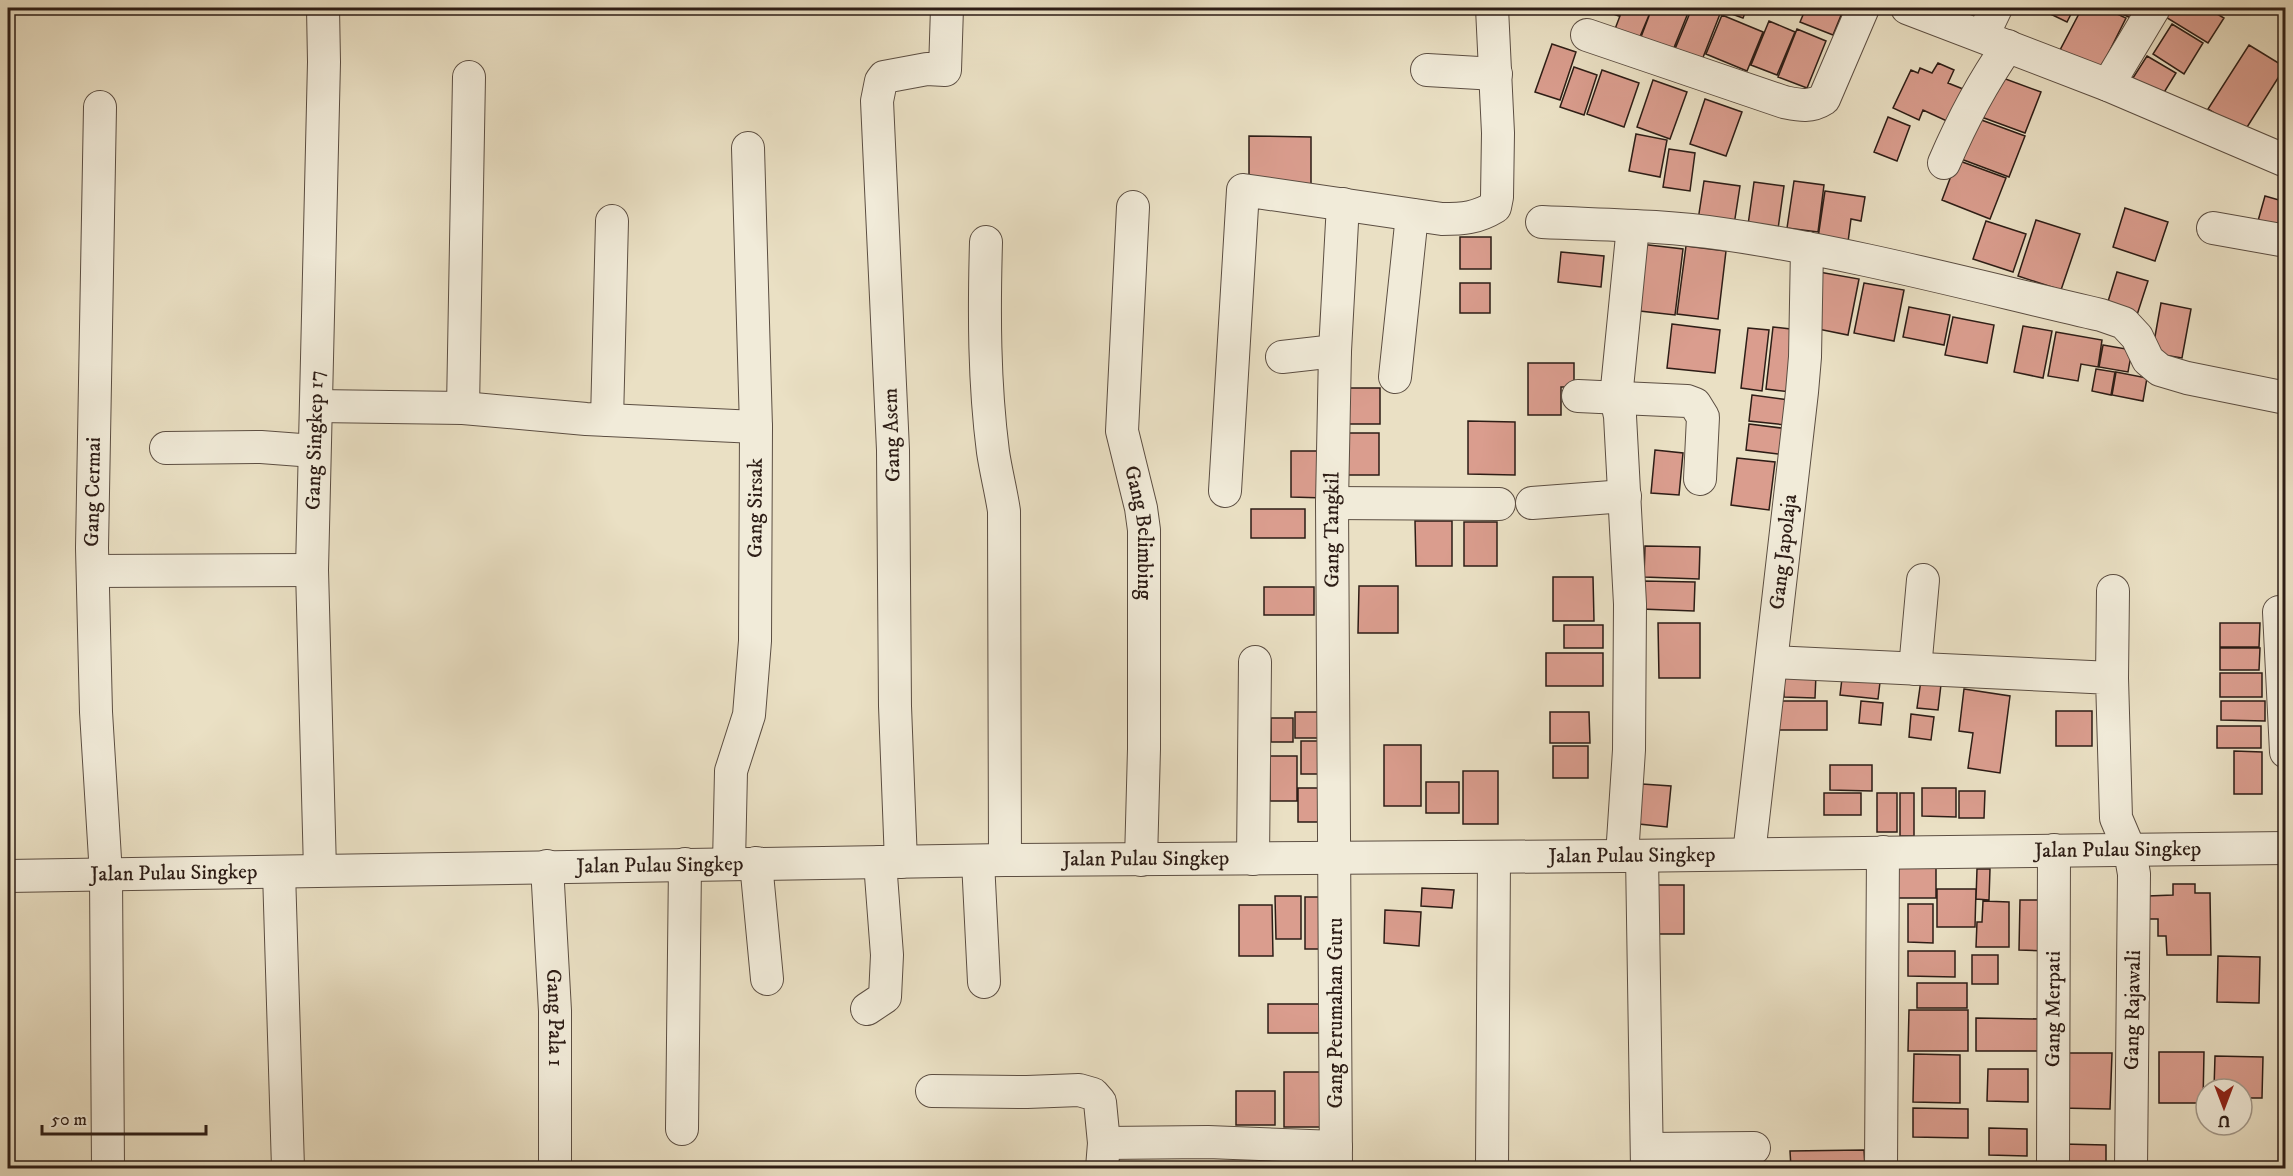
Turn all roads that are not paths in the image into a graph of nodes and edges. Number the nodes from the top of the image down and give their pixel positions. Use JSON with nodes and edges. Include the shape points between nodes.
{"nodes":[{"id":1,"x":323,"y":8,"type":"edge"},
{"id":2,"x":948,"y":8,"type":"edge"},
{"id":3,"x":1492,"y":8,"type":"edge"},
{"id":4,"x":1863,"y":8,"type":"edge"},
{"id":5,"x":1907,"y":8,"type":"edge"},
{"id":6,"x":1996,"y":8,"type":"edge"},
{"id":7,"x":2154,"y":8,"type":"edge"},
{"id":8,"x":1587,"y":35,"type":"dead end"},
{"id":9,"x":1996,"y":41,"type":"junction"},
{"id":10,"x":1427,"y":70,"type":"dead end"},
{"id":11,"x":1496,"y":74,"type":"junction"},
{"id":12,"x":469,"y":77,"type":"dead end"},
{"id":13,"x":2108,"y":85,"type":"junction"},
{"id":14,"x":100,"y":107,"type":"dead end"},
{"id":15,"x":748,"y":148,"type":"dead end"},
{"id":16,"x":2286,"y":161,"type":"edge"},
{"id":17,"x":1944,"y":163,"type":"dead end"},
{"id":18,"x":1343,"y":204,"type":"junction"},
{"id":19,"x":1133,"y":207,"type":"dead end"},
{"id":20,"x":1412,"y":214,"type":"junction"},
{"id":21,"x":612,"y":221,"type":"dead end"},
{"id":22,"x":1542,"y":222,"type":"dead end"},
{"id":23,"x":1633,"y":226,"type":"junction"},
{"id":24,"x":2213,"y":228,"type":"dead end"},
{"id":25,"x":2286,"y":241,"type":"edge"},
{"id":26,"x":986,"y":242,"type":"dead end"},
{"id":27,"x":1807,"y":248,"type":"junction"},
{"id":28,"x":1335,"y":351,"type":"junction"},
{"id":29,"x":1282,"y":357,"type":"dead end"},
{"id":30,"x":1395,"y":377,"type":"dead end"},
{"id":31,"x":1578,"y":396,"type":"dead end"},
{"id":32,"x":1616,"y":398,"type":"junction"},
{"id":33,"x":2286,"y":398,"type":"edge"},
{"id":34,"x":316,"y":405,"type":"junction"},
{"id":35,"x":463,"y":408,"type":"junction"},
{"id":36,"x":607,"y":420,"type":"junction"},
{"id":37,"x":756,"y":427,"type":"junction"},
{"id":38,"x":166,"y":448,"type":"dead end"},
{"id":39,"x":314,"y":451,"type":"junction"},
{"id":40,"x":1700,"y":479,"type":"dead end"},
{"id":41,"x":1225,"y":490,"type":"dead end"},
{"id":42,"x":1625,"y":496,"type":"junction"},
{"id":43,"x":1332,"y":503,"type":"junction"},
{"id":44,"x":1532,"y":503,"type":"dead end"},
{"id":45,"x":1499,"y":504,"type":"dead end"},
{"id":46,"x":312,"y":570,"type":"junction"},
{"id":47,"x":93,"y":571,"type":"junction"},
{"id":48,"x":1923,"y":580,"type":"dead end"},
{"id":49,"x":2113,"y":591,"type":"dead end"},
{"id":50,"x":2279,"y":612,"type":"dead end"},
{"id":51,"x":1255,"y":662,"type":"dead end"},
{"id":52,"x":1772,"y":662,"type":"junction"},
{"id":53,"x":1916,"y":669,"type":"junction"},
{"id":54,"x":2112,"y":678,"type":"junction"},
{"id":55,"x":2285,"y":696,"type":"edge"},
{"id":56,"x":2286,"y":752,"type":"edge"},
{"id":57,"x":2286,"y":848,"type":"edge"},
{"id":58,"x":2054,"y":850,"type":"junction"},
{"id":59,"x":2130,"y":851,"type":"junction"},
{"id":60,"x":1883,"y":852,"type":"junction"},
{"id":61,"x":1749,"y":854,"type":"junction"},
{"id":62,"x":1632,"y":856,"type":"junction"},
{"id":63,"x":1499,"y":857,"type":"junction"},
{"id":64,"x":1336,"y":858,"type":"junction"},
{"id":65,"x":1253,"y":859,"type":"junction"},
{"id":66,"x":1141,"y":860,"type":"junction"},
{"id":67,"x":992,"y":861,"type":"junction"},
{"id":68,"x":891,"y":862,"type":"junction"},
{"id":69,"x":743,"y":863,"type":"junction"},
{"id":70,"x":685,"y":864,"type":"junction"},
{"id":71,"x":547,"y":866,"type":"junction"},
{"id":72,"x":320,"y":870,"type":"junction"},
{"id":73,"x":279,"y":872,"type":"junction"},
{"id":74,"x":106,"y":875,"type":"junction"},
{"id":75,"x":8,"y":876,"type":"edge"},
{"id":76,"x":766,"y":979,"type":"dead end"},
{"id":77,"x":984,"y":982,"type":"dead end"},
{"id":78,"x":867,"y":1009,"type":"dead end"},
{"id":79,"x":932,"y":1091,"type":"dead end"},
{"id":80,"x":682,"y":1129,"type":"dead end"},
{"id":81,"x":1754,"y":1148,"type":"dead end"},
{"id":82,"x":1208,"y":1155,"type":"edge"},
{"id":83,"x":1103,"y":1156,"type":"edge"},
{"id":84,"x":1336,"y":1158,"type":"edge"},
{"id":85,"x":1647,"y":1159,"type":"edge"},
{"id":86,"x":108,"y":1168,"type":"edge"},
{"id":87,"x":288,"y":1168,"type":"edge"},
{"id":88,"x":555,"y":1168,"type":"edge"},
{"id":89,"x":1492,"y":1168,"type":"edge"},
{"id":90,"x":1881,"y":1168,"type":"edge"},
{"id":91,"x":2053,"y":1168,"type":"edge"},
{"id":92,"x":2131,"y":1168,"type":"edge"}],
"edges":[{"from":1,"to":34,"type":"street","name":"Gang Singkep 17"},
{"from":2,"to":68,"type":"street","name":"Gang Asem","via":[[945,70],[927,69],[884,77],[878,101],[893,450],[895,706]]},
{"from":3,"to":11,"type":"street"},
{"from":4,"to":8,"type":"street","via":[[1824,99],[1815,105],[1784,102]]},
{"from":5,"to":9,"type":"street"},
{"from":6,"to":9,"type":"street"},
{"from":7,"to":13,"type":"street"},
{"from":9,"to":13,"type":"street"},
{"from":9,"to":17,"type":"street","via":[[1986,78]]},
{"from":10,"to":11,"type":"street"},
{"from":11,"to":20,"type":"street","via":[[1498,154],[1494,207],[1470,219]]},
{"from":12,"to":35,"type":"street"},
{"from":13,"to":16,"type":"street"},
{"from":14,"to":47,"type":"street","name":"Gang Cermai"},
{"from":15,"to":37,"type":"street","name":"Gang Sirsak"},
{"from":18,"to":20,"type":"street"},
{"from":18,"to":28,"type":"street","name":"Gang Tangkil"},
{"from":18,"to":41,"type":"street","via":[[1243,190]]},
{"from":19,"to":66,"type":"street","name":"Gang Belimbing","via":[[1122,431],[1144,530]]},
{"from":20,"to":30,"type":"street"},
{"from":21,"to":36,"type":"street"},
{"from":22,"to":23,"type":"street"},
{"from":23,"to":27,"type":"street","via":[[1721,233]]},
{"from":23,"to":32,"type":"street"},
{"from":24,"to":25,"type":"street"},
{"from":26,"to":67,"type":"street","via":[[986,377],[993,454],[1004,511]]},
{"from":27,"to":33,"type":"street","via":[[2101,315],[2124,323],[2137,337],[2148,360],[2160,370]]},
{"from":27,"to":52,"type":"street","name":"Gang Japolaja","via":[[1803,381]]},
{"from":28,"to":29,"type":"street"},
{"from":28,"to":43,"type":"street","name":"Gang Tangkil"},
{"from":31,"to":32,"type":"street"},
{"from":32,"to":40,"type":"street","via":[[1695,404],[1703,417]]},
{"from":32,"to":42,"type":"street"},
{"from":34,"to":35,"type":"street"},
{"from":34,"to":39,"type":"street","name":"Gang Singkep 17"},
{"from":35,"to":36,"type":"street"},
{"from":36,"to":37,"type":"street"},
{"from":37,"to":69,"type":"street","name":"Gang Sirsak","via":[[755,641],[749,715],[731,771]]},
{"from":38,"to":39,"type":"street"},
{"from":39,"to":46,"type":"street","name":"Gang Singkep 17"},
{"from":42,"to":44,"type":"street"},
{"from":42,"to":62,"type":"street"},
{"from":43,"to":45,"type":"street"},
{"from":43,"to":64,"type":"street","name":"Gang Tangkil"},
{"from":46,"to":47,"type":"street"},
{"from":46,"to":72,"type":"street","name":"Gang Singkep 17"},
{"from":47,"to":74,"type":"street","name":"Gang Cermai","via":[[96,712]]},
{"from":48,"to":53,"type":"street"},
{"from":49,"to":54,"type":"street","name":"Gang Rajawali"},
{"from":50,"to":55,"type":"street"},
{"from":51,"to":65,"type":"street"},
{"from":52,"to":53,"type":"street"},
{"from":52,"to":61,"type":"street","name":"Gang Japolaja"},
{"from":53,"to":54,"type":"street"},
{"from":54,"to":59,"type":"street","name":"Gang Rajawali","via":[[2116,818]]},
{"from":55,"to":56,"type":"street"},
{"from":57,"to":59,"type":"street","name":"Jalan Pulau Singkep"},
{"from":58,"to":59,"type":"street","name":"Jalan Pulau Singkep"},
{"from":58,"to":60,"type":"street","name":"Jalan Pulau Singkep"},
{"from":58,"to":91,"type":"street","name":"Gang Merpati"},
{"from":59,"to":92,"type":"street","name":"Gang Rajawali","via":[[2134,874]]},
{"from":60,"to":61,"type":"street","name":"Jalan Pulau Singkep"},
{"from":60,"to":90,"type":"street"},
{"from":61,"to":62,"type":"street","name":"Jalan Pulau Singkep"},
{"from":62,"to":63,"type":"street","name":"Jalan Pulau Singkep"},
{"from":62,"to":85,"type":"street"},
{"from":63,"to":64,"type":"street","name":"Jalan Pulau Singkep"},
{"from":63,"to":89,"type":"street"},
{"from":64,"to":65,"type":"street","name":"Jalan Pulau Singkep"},
{"from":64,"to":84,"type":"street","name":"Gang Perumahan Guru"},
{"from":65,"to":66,"type":"street","name":"Jalan Pulau Singkep"},
{"from":66,"to":67,"type":"street","name":"Jalan Pulau Singkep"},
{"from":67,"to":68,"type":"street","name":"Jalan Pulau Singkep"},
{"from":67,"to":77,"type":"street"},
{"from":68,"to":69,"type":"street","name":"Jalan Pulau Singkep"},
{"from":68,"to":78,"type":"street","via":[[885,997]]},
{"from":69,"to":70,"type":"street","name":"Jalan Pulau Singkep"},
{"from":69,"to":76,"type":"street","name":"Gang Sirsak"},
{"from":70,"to":71,"type":"street","name":"Jalan Pulau Singkep"},
{"from":70,"to":80,"type":"street"},
{"from":71,"to":72,"type":"street","name":"Jalan Pulau Singkep"},
{"from":71,"to":88,"type":"street","name":"Gang Pala 1","via":[[555,1011]]},
{"from":72,"to":73,"type":"street","name":"Jalan Pulau Singkep"},
{"from":73,"to":74,"type":"street","name":"Jalan Pulau Singkep"},
{"from":73,"to":87,"type":"street"},
{"from":74,"to":75,"type":"street","name":"Jalan Pulau Singkep"},
{"from":74,"to":86,"type":"street","name":"Gang Cermai"},
{"from":79,"to":83,"type":"street","via":[[1079,1090],[1093,1094],[1100,1102]]},
{"from":81,"to":85,"type":"street"},
{"from":82,"to":83,"type":"street"},
{"from":82,"to":84,"type":"street"}]}
